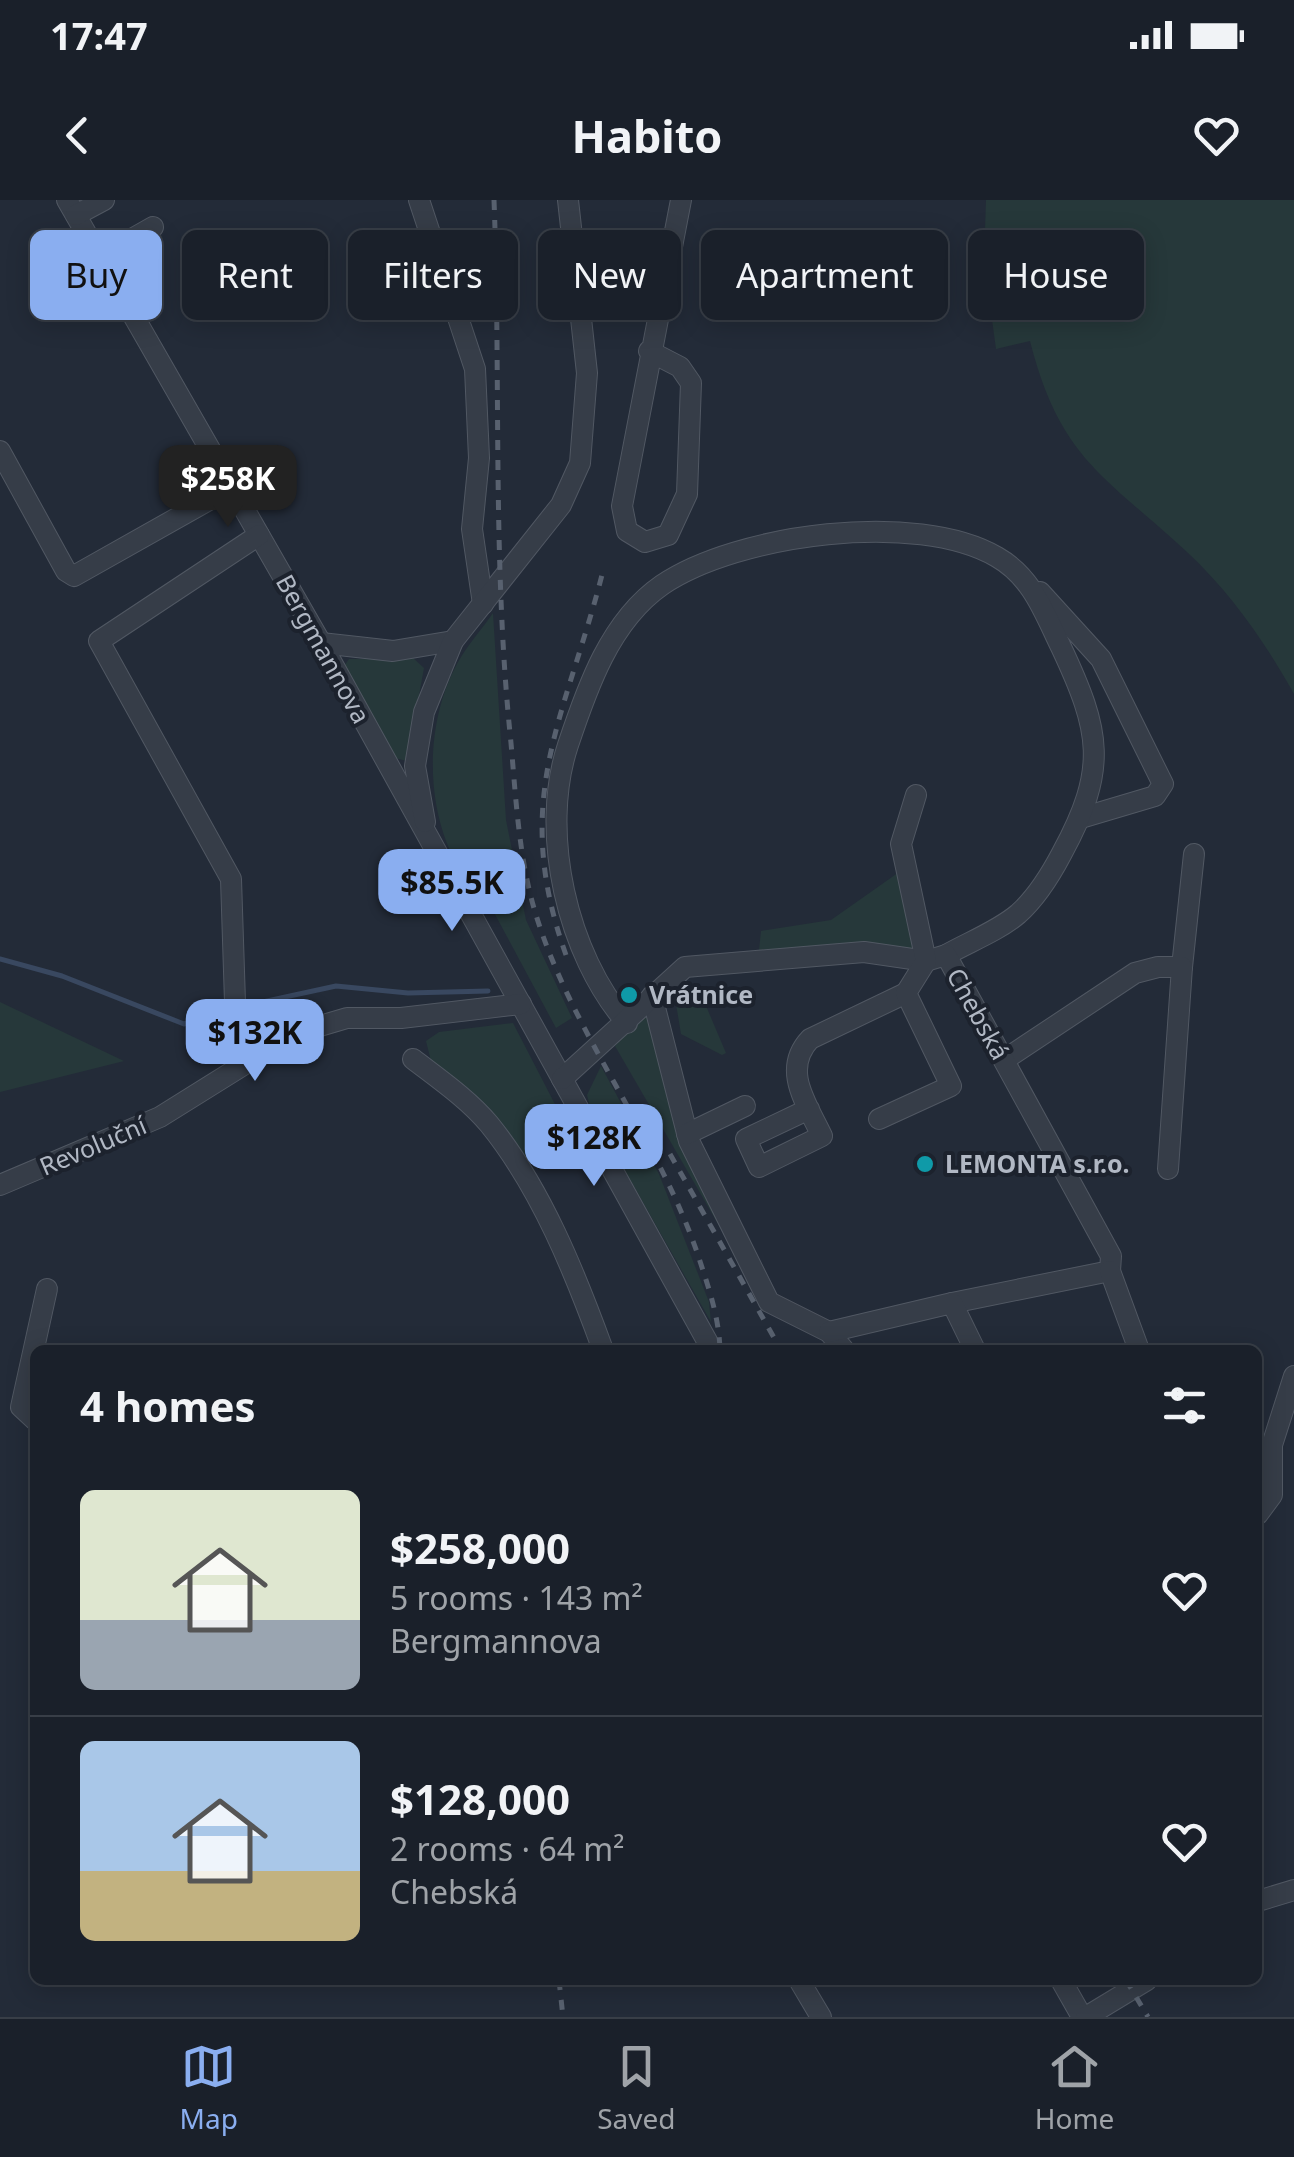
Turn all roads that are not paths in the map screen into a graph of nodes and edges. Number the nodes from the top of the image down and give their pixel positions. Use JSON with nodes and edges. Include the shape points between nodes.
{"nodes":[{"id":1,"x":104,"y":200,"type":"edge"},
{"id":2,"x":418,"y":200,"type":"edge"},
{"id":3,"x":568,"y":200,"type":"edge"},
{"id":4,"x":681,"y":200,"type":"edge"},
{"id":5,"x":72,"y":208,"type":"edge"},
{"id":6,"x":153,"y":227,"type":"dead end"},
{"id":7,"x":85,"y":230,"type":"edge"},
{"id":8,"x":148,"y":230,"type":"edge"},
{"id":9,"x":571,"y":230,"type":"edge"},
{"id":10,"x":674,"y":230,"type":"edge"},
{"id":11,"x":136,"y":320,"type":"edge"},
{"id":12,"x":581,"y":320,"type":"edge"},
{"id":13,"x":655,"y":320,"type":"edge"},
{"id":14,"x":649,"y":351,"type":"junction"},
{"id":15,"x":0,"y":451,"type":"edge"},
{"id":16,"x":232,"y":487,"type":"junction"},
{"id":17,"x":259,"y":535,"type":"junction"},
{"id":18,"x":1024,"y":577,"type":"junction"},
{"id":19,"x":483,"y":604,"type":"junction"},
{"id":20,"x":453,"y":641,"type":"junction"},
{"id":21,"x":321,"y":642,"type":"junction"},
{"id":22,"x":916,"y":796,"type":"dead end"},
{"id":23,"x":1080,"y":818,"type":"junction"},
{"id":24,"x":428,"y":839,"type":"junction"},
{"id":25,"x":1194,"y":854,"type":"dead end"},
{"id":26,"x":936,"y":958,"type":"junction"},
{"id":27,"x":1182,"y":967,"type":"junction"},
{"id":28,"x":906,"y":993,"type":"junction"},
{"id":29,"x":652,"y":996,"type":"junction"},
{"id":30,"x":520,"y":1004,"type":"junction"},
{"id":31,"x":626,"y":1022,"type":"junction"},
{"id":32,"x":413,"y":1059,"type":"dead end"},
{"id":33,"x":244,"y":1060,"type":"junction"},
{"id":34,"x":1004,"y":1060,"type":"junction"},
{"id":35,"x":562,"y":1079,"type":"junction"},
{"id":36,"x":745,"y":1106,"type":"dead end"},
{"id":37,"x":809,"y":1109,"type":"dead end"},
{"id":38,"x":880,"y":1120,"type":"dead end"},
{"id":39,"x":687,"y":1134,"type":"junction"},
{"id":40,"x":1168,"y":1170,"type":"dead end"},
{"id":41,"x":0,"y":1185,"type":"edge"},
{"id":42,"x":1110,"y":1271,"type":"junction"},
{"id":43,"x":47,"y":1289,"type":"dead end"},
{"id":44,"x":952,"y":1304,"type":"junction"},
{"id":45,"x":828,"y":1332,"type":"junction"},
{"id":46,"x":35,"y":1345,"type":"edge"},
{"id":47,"x":601,"y":1345,"type":"edge"},
{"id":48,"x":709,"y":1345,"type":"edge"},
{"id":49,"x":840,"y":1345,"type":"edge"},
{"id":50,"x":973,"y":1345,"type":"edge"},
{"id":51,"x":1138,"y":1345,"type":"edge"},
{"id":52,"x":30,"y":1366,"type":"edge"},
{"id":53,"x":1294,"y":1376,"type":"edge"},
{"id":54,"x":30,"y":1415,"type":"edge"},
{"id":55,"x":1262,"y":1509,"type":"edge"},
{"id":56,"x":1294,"y":1890,"type":"edge"},
{"id":57,"x":1262,"y":1900,"type":"edge"},
{"id":58,"x":802,"y":1985,"type":"edge"},
{"id":59,"x":1064,"y":1985,"type":"edge"},
{"id":60,"x":1138,"y":1985,"type":"edge"},
{"id":61,"x":821,"y":2017,"type":"edge"},
{"id":62,"x":1084,"y":2017,"type":"edge"}],
"edges":[{"from":1,"to":5,"type":"street"},
{"from":2,"to":19,"type":"street","via":[[475,368],[479,458],[472,530]]},
{"from":3,"to":9,"type":"street"},
{"from":4,"to":10,"type":"street"},
{"from":5,"to":7,"type":"street","name":"Bergmannova"},
{"from":6,"to":8,"type":"street"},
{"from":11,"to":16,"type":"street","name":"Bergmannova"},
{"from":12,"to":19,"type":"street","via":[[587,372],[580,463],[561,504]]},
{"from":13,"to":14,"type":"street"},
{"from":14,"to":14,"type":"street","via":[[622,515],[627,531],[645,542],[668,535],[684,510],[691,383],[676,363]]},
{"from":15,"to":16,"type":"street","via":[[74,576]]},
{"from":16,"to":17,"type":"street","name":"Bergmannova"},
{"from":17,"to":21,"type":"street","name":"Bergmannova"},
{"from":17,"to":33,"type":"street","via":[[99,641],[231,880]]},
{"from":18,"to":23,"type":"street","via":[[1087,702],[1096,764]]},
{"from":18,"to":23,"type":"street","via":[[1101,659],[1163,784],[1154,796]]},
{"from":18,"to":31,"type":"street","via":[[996,556],[956,540],[894,533],[825,537],[750,546],[661,586],[640,606],[612,640],[586,693],[564,759],[557,849],[589,968]]},
{"from":19,"to":20,"type":"street"},
{"from":20,"to":21,"type":"street","via":[[393,651]]},
{"from":20,"to":24,"type":"street","via":[[424,712],[415,766]]},
{"from":21,"to":24,"type":"street","name":"Bergmannova"},
{"from":22,"to":26,"type":"street","via":[[901,844]]},
{"from":23,"to":26,"type":"street","via":[[1051,874],[1018,914]]},
{"from":24,"to":30,"type":"street"},
{"from":25,"to":27,"type":"street"},
{"from":26,"to":28,"type":"street"},
{"from":26,"to":29,"type":"street","name":"Chebská","via":[[864,952],[685,967]]},
{"from":26,"to":34,"type":"street","name":"Chebská"},
{"from":27,"to":34,"type":"street","via":[[1134,973]]},
{"from":27,"to":40,"type":"street"},
{"from":28,"to":37,"type":"street","via":[[801,1048],[795,1074]]},
{"from":28,"to":38,"type":"street","via":[[951,1086]]},
{"from":29,"to":31,"type":"street","name":"Chebská"},
{"from":29,"to":39,"type":"street"},
{"from":30,"to":33,"type":"street","name":"Revoluční","via":[[346,1018],[293,1034]]},
{"from":30,"to":35,"type":"street"},
{"from":31,"to":35,"type":"street","name":"Chebská"},
{"from":32,"to":47,"type":"street","via":[[488,1122],[525,1176]]},
{"from":33,"to":41,"type":"street","name":"Revoluční","via":[[160,1116]]},
{"from":34,"to":42,"type":"street","name":"Chebská","via":[[1102,1236]]},
{"from":35,"to":48,"type":"street"},
{"from":36,"to":39,"type":"street"},
{"from":39,"to":45,"type":"street","via":[[770,1302]]},
{"from":42,"to":44,"type":"street"},
{"from":42,"to":51,"type":"street","name":"Chebská"},
{"from":43,"to":46,"type":"street"},
{"from":44,"to":45,"type":"street"},
{"from":44,"to":50,"type":"street"},
{"from":45,"to":49,"type":"street"},
{"from":52,"to":54,"type":"street","via":[[21,1407]]},
{"from":53,"to":55,"type":"street","via":[[1272,1444],[1272,1495]]},
{"from":56,"to":57,"type":"street"},
{"from":58,"to":61,"type":"street"},
{"from":59,"to":62,"type":"street"},
{"from":60,"to":62,"type":"street"}]}
